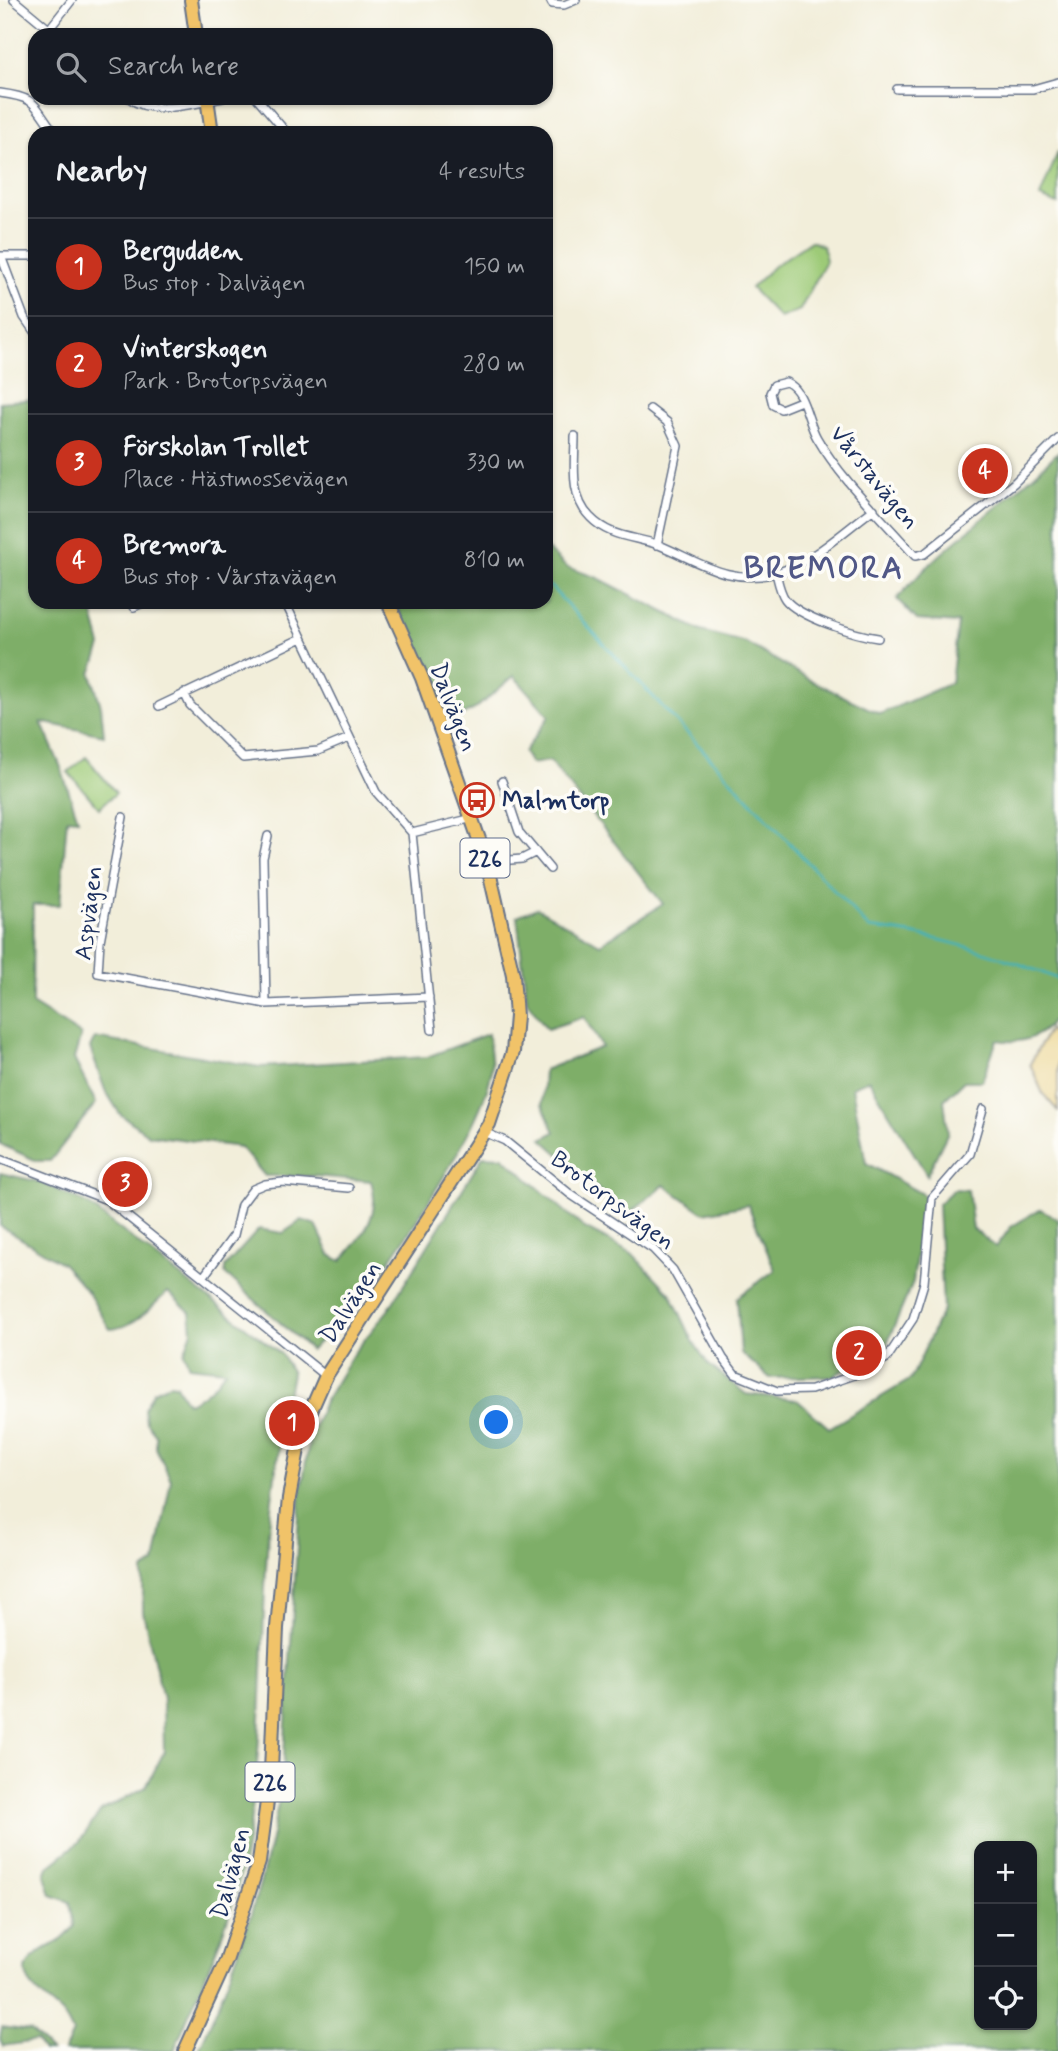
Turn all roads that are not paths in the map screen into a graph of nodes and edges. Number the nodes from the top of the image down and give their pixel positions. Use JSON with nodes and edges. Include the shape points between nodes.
{"nodes":[{"id":1,"x":14,"y":0,"type":"edge"},
{"id":2,"x":72,"y":0,"type":"edge"},
{"id":3,"x":191,"y":0,"type":"edge"},
{"id":4,"x":550,"y":0,"type":"edge"},
{"id":5,"x":576,"y":0,"type":"edge"},
{"id":6,"x":50,"y":28,"type":"joint"},
{"id":7,"x":195,"y":28,"type":"edge"},
{"id":8,"x":1058,"y":82,"type":"edge"},
{"id":9,"x":897,"y":89,"type":"dead end"},
{"id":10,"x":0,"y":93,"type":"edge"},
{"id":11,"x":28,"y":98,"type":"edge"},
{"id":12,"x":39,"y":105,"type":"edge"},
{"id":13,"x":139,"y":105,"type":"edge"},
{"id":14,"x":175,"y":105,"type":"edge"},
{"id":15,"x":208,"y":105,"type":"edge"},
{"id":16,"x":263,"y":105,"type":"edge"},
{"id":17,"x":51,"y":126,"type":"edge"},
{"id":18,"x":211,"y":126,"type":"edge"},
{"id":19,"x":281,"y":126,"type":"edge"},
{"id":20,"x":0,"y":256,"type":"edge"},
{"id":21,"x":28,"y":256,"type":"edge"},
{"id":22,"x":28,"y":322,"type":"edge"},
{"id":23,"x":801,"y":401,"type":"junction"},
{"id":24,"x":650,"y":409,"type":"dead end"},
{"id":25,"x":575,"y":436,"type":"dead end"},
{"id":26,"x":1058,"y":439,"type":"edge"},
{"id":27,"x":874,"y":509,"type":"junction"},
{"id":28,"x":657,"y":545,"type":"junction"},
{"id":29,"x":776,"y":573,"type":"junction"},
{"id":30,"x":288,"y":609,"type":"edge"},
{"id":31,"x":391,"y":609,"type":"edge"},
{"id":32,"x":302,"y":638,"type":"junction"},
{"id":33,"x":878,"y":638,"type":"dead end"},
{"id":34,"x":184,"y":693,"type":"junction"},
{"id":35,"x":159,"y":706,"type":"dead end"},
{"id":36,"x":349,"y":738,"type":"junction"},
{"id":37,"x":502,"y":781,"type":"dead end"},
{"id":38,"x":123,"y":817,"type":"dead end"},
{"id":39,"x":474,"y":817,"type":"junction"},
{"id":40,"x":412,"y":833,"type":"junction"},
{"id":41,"x":268,"y":836,"type":"dead end"},
{"id":42,"x":536,"y":852,"type":"junction"},
{"id":43,"x":487,"y":862,"type":"junction"},
{"id":44,"x":551,"y":869,"type":"dead end"},
{"id":45,"x":429,"y":997,"type":"junction"},
{"id":46,"x":266,"y":1004,"type":"junction"},
{"id":47,"x":432,"y":1030,"type":"dead end"},
{"id":48,"x":982,"y":1109,"type":"dead end"},
{"id":49,"x":484,"y":1132,"type":"junction"},
{"id":50,"x":0,"y":1159,"type":"edge"},
{"id":51,"x":349,"y":1188,"type":"dead end"},
{"id":52,"x":204,"y":1276,"type":"junction"},
{"id":53,"x":326,"y":1376,"type":"junction"},
{"id":54,"x":185,"y":2051,"type":"edge"}],
"edges":[{"from":1,"to":6,"type":"street"},
{"from":2,"to":6,"type":"street"},
{"from":3,"to":7,"type":"main road"},
{"from":4,"to":5,"type":"street","via":[[564,5]]},
{"from":8,"to":9,"type":"street","via":[[1020,90]]},
{"from":10,"to":11,"type":"street"},
{"from":12,"to":17,"type":"street"},
{"from":13,"to":14,"type":"street","via":[[153,109]]},
{"from":15,"to":18,"type":"main road"},
{"from":16,"to":19,"type":"street"},
{"from":20,"to":21,"type":"street"},
{"from":20,"to":22,"type":"street"},
{"from":23,"to":23,"type":"street","name":"Vårstavägen","via":[[797,390],[786,382],[774,385],[770,393],[773,405],[781,409]]},
{"from":23,"to":27,"type":"street","name":"Vårstavägen","via":[[828,457]]},
{"from":24,"to":28,"type":"street","via":[[667,422],[678,446]]},
{"from":25,"to":28,"type":"street","via":[[574,479],[590,517],[610,533]]},
{"from":26,"to":27,"type":"street","name":"Vårstavägen","via":[[1014,483],[924,554],[915,556]]},
{"from":27,"to":29,"type":"street"},
{"from":28,"to":29,"type":"street","via":[[720,574]]},
{"from":29,"to":33,"type":"street","via":[[785,598],[796,609]]},
{"from":30,"to":32,"type":"street"},
{"from":31,"to":39,"type":"main road","name":"Dalvägen","number":"226"},
{"from":32,"to":34,"type":"street"},
{"from":32,"to":36,"type":"street"},
{"from":34,"to":35,"type":"street"},
{"from":34,"to":36,"type":"street","via":[[190,705],[243,758],[318,751]]},
{"from":36,"to":40,"type":"street","via":[[376,792]]},
{"from":37,"to":42,"type":"street","via":[[519,832]]},
{"from":38,"to":46,"type":"street","name":"Aspvägen","via":[[98,973]]},
{"from":39,"to":40,"type":"street"},
{"from":39,"to":43,"type":"main road","name":"Dalvägen","number":"226"},
{"from":40,"to":45,"type":"street"},
{"from":41,"to":46,"type":"street","via":[[263,858]]},
{"from":42,"to":43,"type":"street","via":[[522,859]]},
{"from":42,"to":44,"type":"street"},
{"from":43,"to":49,"type":"main road","name":"Dalvägen","number":"226","via":[[513,975],[516,1016],[509,1070]]},
{"from":45,"to":46,"type":"street","name":"Aspvägen"},
{"from":45,"to":47,"type":"street"},
{"from":48,"to":49,"type":"street","name":"Brotorpsvägen","via":[[970,1154],[932,1198],[924,1283],[913,1319],[887,1359],[811,1390],[777,1391],[735,1374],[673,1270],[653,1249],[570,1195],[505,1141]]},
{"from":49,"to":53,"type":"main road","name":"Dalvägen","number":"226"},
{"from":50,"to":52,"type":"street","via":[[107,1200]]},
{"from":51,"to":52,"type":"street","via":[[283,1181],[253,1189],[242,1205],[234,1235]]},
{"from":52,"to":53,"type":"street"},
{"from":53,"to":54,"type":"main road","name":"Dalvägen","number":"226","via":[[301,1433],[289,1498],[271,1771],[259,1862],[226,1961]]}]}
